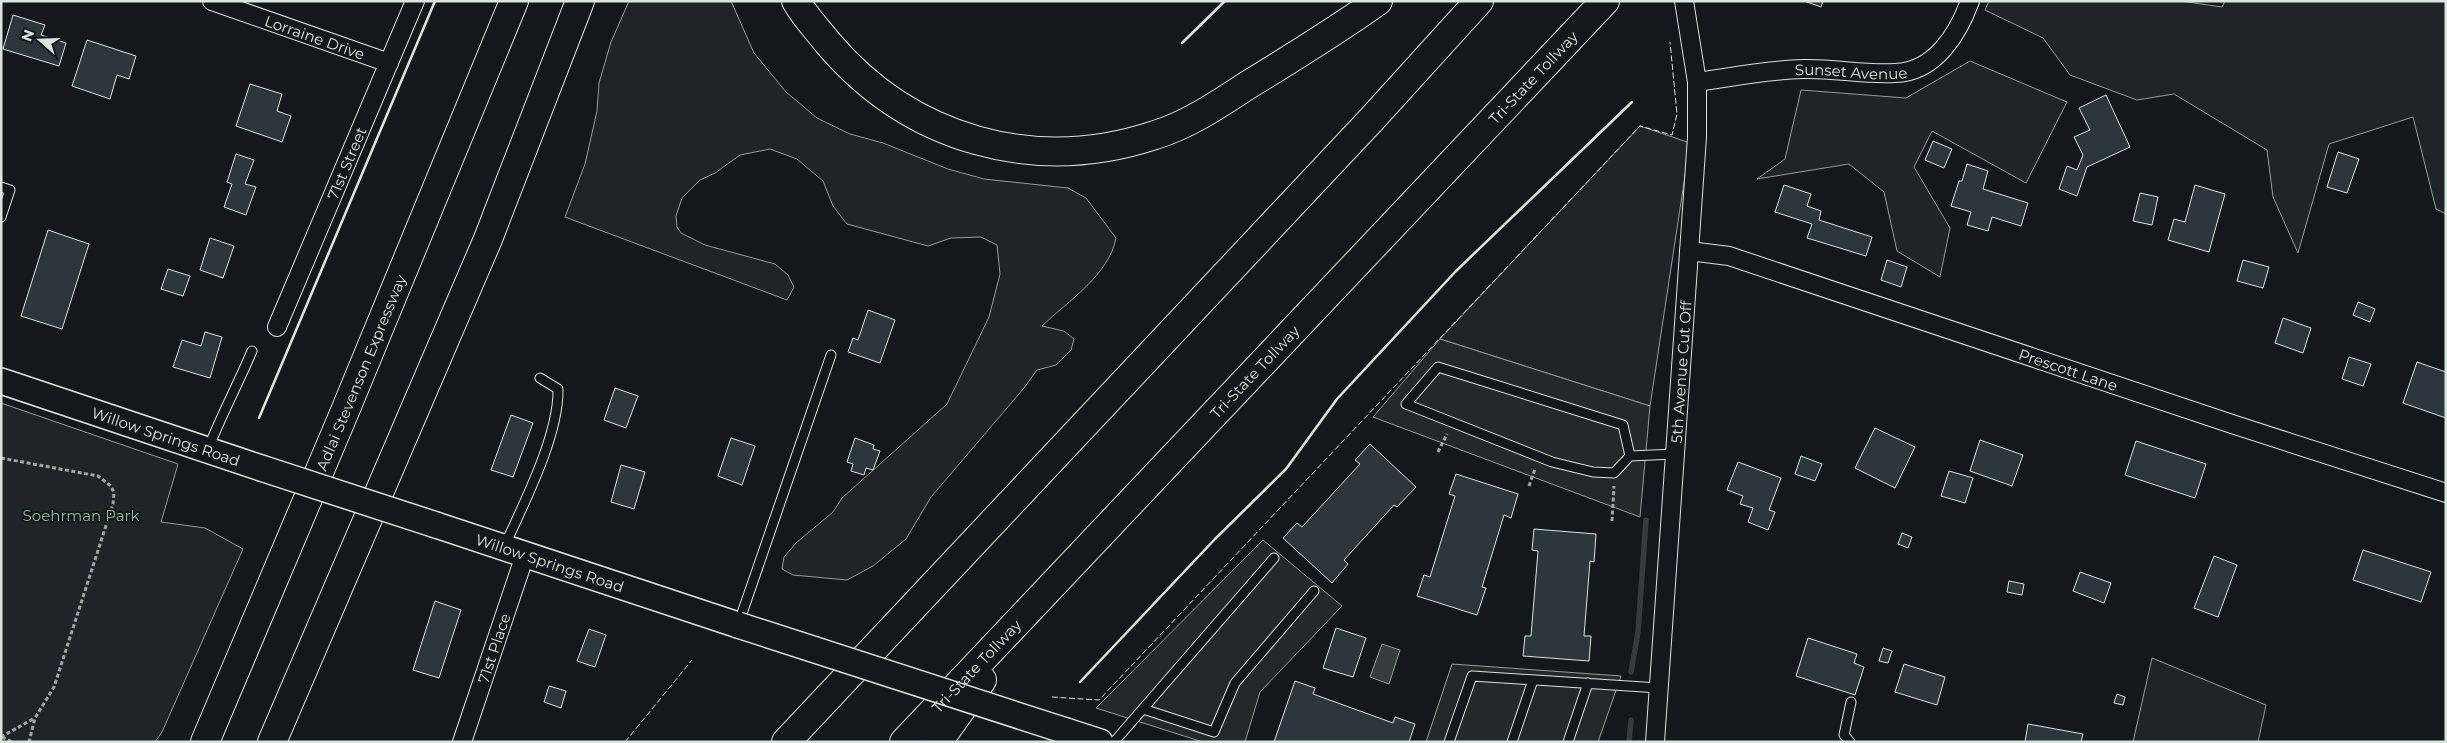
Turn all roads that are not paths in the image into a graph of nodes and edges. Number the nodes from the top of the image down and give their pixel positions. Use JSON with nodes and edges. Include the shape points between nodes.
{"nodes":[{"id":1,"x":212,"y":1,"type":"edge"},
{"id":2,"x":415,"y":1,"type":"edge"},
{"id":3,"x":514,"y":1,"type":"edge"},
{"id":4,"x":580,"y":1,"type":"edge"},
{"id":5,"x":796,"y":1,"type":"edge"},
{"id":6,"x":1378,"y":1,"type":"edge"},
{"id":7,"x":1479,"y":1,"type":"edge"},
{"id":8,"x":1605,"y":1,"type":"edge"},
{"id":9,"x":1684,"y":1,"type":"edge"},
{"id":10,"x":1970,"y":1,"type":"edge"},
{"id":11,"x":389,"y":63,"type":"junction"},
{"id":12,"x":1697,"y":82,"type":"junction"},
{"id":13,"x":1,"y":187,"type":"edge"},
{"id":14,"x":1,"y":217,"type":"edge"},
{"id":15,"x":1688,"y":251,"type":"junction"},
{"id":16,"x":277,"y":327,"type":"dead end"},
{"id":17,"x":252,"y":351,"type":"dead end"},
{"id":18,"x":831,"y":355,"type":"dead end"},
{"id":19,"x":540,"y":378,"type":"dead end"},
{"id":20,"x":1,"y":381,"type":"edge"},
{"id":21,"x":208,"y":450,"type":"junction"},
{"id":22,"x":1674,"y":454,"type":"junction"},
{"id":23,"x":1630,"y":456,"type":"junction"},
{"id":24,"x":2446,"y":493,"type":"edge"},
{"id":25,"x":514,"y":551,"type":"junction"},
{"id":26,"x":1274,"y":558,"type":"dead end"},
{"id":27,"x":1314,"y":592,"type":"dead end"},
{"id":28,"x":1037,"y":601,"type":"junction"},
{"id":29,"x":738,"y":625,"type":"junction"},
{"id":30,"x":1534,"y":680,"type":"junction"},
{"id":31,"x":1588,"y":683,"type":"junction"},
{"id":32,"x":1659,"y":688,"type":"junction"},
{"id":33,"x":1851,"y":702,"type":"dead end"},
{"id":34,"x":1143,"y":709,"type":"junction"},
{"id":35,"x":204,"y":742,"type":"edge"},
{"id":36,"x":272,"y":742,"type":"edge"},
{"id":37,"x":462,"y":742,"type":"edge"},
{"id":38,"x":786,"y":742,"type":"edge"},
{"id":39,"x":904,"y":742,"type":"edge"},
{"id":40,"x":938,"y":742,"type":"edge"},
{"id":41,"x":1100,"y":742,"type":"edge"},
{"id":42,"x":1114,"y":742,"type":"edge"},
{"id":43,"x":1449,"y":742,"type":"edge"},
{"id":44,"x":1512,"y":742,"type":"edge"},
{"id":45,"x":1568,"y":742,"type":"edge"},
{"id":46,"x":1655,"y":742,"type":"edge"},
{"id":47,"x":1850,"y":742,"type":"edge"}],
"edges":[{"from":1,"to":11,"type":"street","name":"Lorraine Drive"},
{"from":2,"to":11,"type":"street","name":"71st Street"},
{"from":3,"to":35,"type":"highway","name":"Adlai Stevenson Expressway","via":[[353,393]]},
{"from":4,"to":36,"type":"highway","via":[[488,239]]},
{"from":5,"to":6,"type":"highway","via":[[840,57],[869,85],[914,116],[966,138],[1016,150],[1056,152],[1111,147],[1157,135],[1205,112]]},
{"from":7,"to":38,"type":"highway","via":[[1364,128]]},
{"from":8,"to":28,"type":"highway","name":"Tri-State Tollway"},
{"from":9,"to":12,"type":"street","name":"5th Avenue Cut Off"},
{"from":10,"to":12,"type":"street","name":"Sunset Avenue","via":[[1962,24],[1934,58],[1897,74],[1802,69]]},
{"from":11,"to":16,"type":"street","name":"71st Street"},
{"from":12,"to":15,"type":"street","name":"5th Avenue Cut Off","via":[[1697,137]]},
{"from":13,"to":14,"type":"lane","via":[[10,190]]},
{"from":15,"to":22,"type":"street","name":"5th Avenue Cut Off"},
{"from":15,"to":24,"type":"street","name":"Prescott Lane","via":[[1729,256],[2235,426]]},
{"from":17,"to":21,"type":"lane"},
{"from":18,"to":29,"type":"lane"},
{"from":19,"to":25,"type":"lane","via":[[558,389],[558,404],[524,504]]},
{"from":20,"to":21,"type":"main road","name":"Willow Springs Road"},
{"from":21,"to":25,"type":"main road","name":"Willow Springs Road","bridge":true},
{"from":22,"to":23,"type":"lane"},
{"from":22,"to":32,"type":"street","name":"5th Avenue Cut Off"},
{"from":23,"to":23,"type":"lane","via":[[1623,425],[1438,367],[1406,404],[1552,462],[1593,472],[1614,473]]},
{"from":25,"to":29,"type":"main road","name":"Willow Springs Road"},
{"from":25,"to":37,"type":"street","name":"71st Place"},
{"from":26,"to":34,"type":"lane"},
{"from":27,"to":34,"type":"lane","via":[[1235,683],[1214,732]]},
{"from":28,"to":39,"type":"highway","name":"Tri-State Tollway"},
{"from":28,"to":40,"type":"highway"},
{"from":29,"to":41,"type":"main road","name":"Willow Springs Road","bridge":true},
{"from":30,"to":31,"type":"lane"},
{"from":30,"to":43,"type":"lane","via":[[1472,676]]},
{"from":30,"to":44,"type":"lane"},
{"from":31,"to":32,"type":"lane"},
{"from":31,"to":45,"type":"lane"},
{"from":32,"to":46,"type":"street","name":"5th Avenue Cut Off"},
{"from":33,"to":47,"type":"lane","via":[[1844,735]]},
{"from":34,"to":42,"type":"lane"}]}
